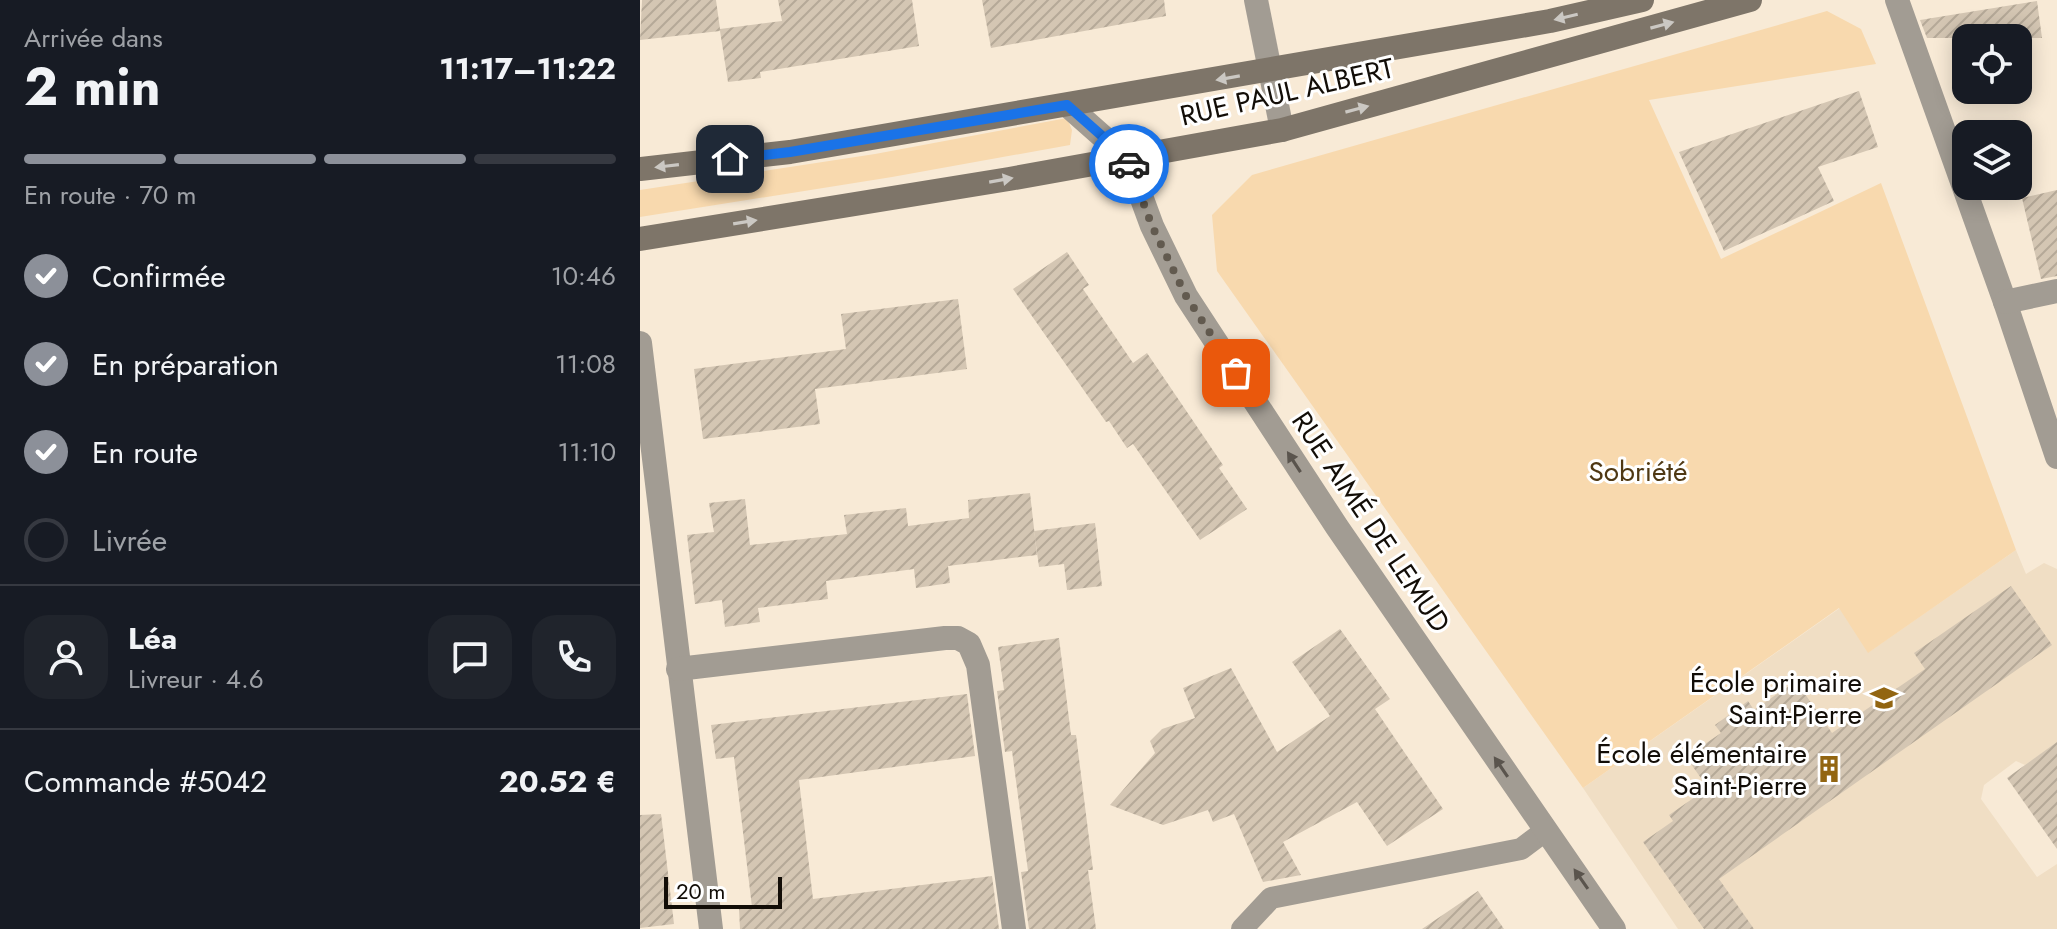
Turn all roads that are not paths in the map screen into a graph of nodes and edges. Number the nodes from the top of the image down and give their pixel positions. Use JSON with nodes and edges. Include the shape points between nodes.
{"nodes":[{"id":1,"x":1256,"y":0,"type":"edge"},
{"id":2,"x":1642,"y":0,"type":"edge"},
{"id":3,"x":1897,"y":0,"type":"edge"},
{"id":4,"x":1742,"y":1,"type":"edge"},
{"id":5,"x":1271,"y":70,"type":"junction"},
{"id":6,"x":1067,"y":105,"type":"junction"},
{"id":7,"x":1282,"y":130,"type":"junction"},
{"id":8,"x":1127,"y":158,"type":"junction"},
{"id":9,"x":640,"y":169,"type":"edge"},
{"id":10,"x":640,"y":239,"type":"edge"},
{"id":11,"x":2057,"y":291,"type":"edge"},
{"id":12,"x":2005,"y":302,"type":"junction"},
{"id":13,"x":640,"y":343,"type":"edge"},
{"id":14,"x":2057,"y":457,"type":"edge"},
{"id":15,"x":678,"y":669,"type":"junction"},
{"id":16,"x":1545,"y":831,"type":"junction"},
{"id":17,"x":711,"y":929,"type":"edge"},
{"id":18,"x":1014,"y":929,"type":"edge"},
{"id":19,"x":1242,"y":929,"type":"edge"},
{"id":20,"x":1614,"y":929,"type":"edge"}],
"edges":[{"from":1,"to":5,"type":"street"},
{"from":2,"to":5,"type":"main road","name":"RUE PAUL ALBERT","one_way":true},
{"from":3,"to":12,"type":"street"},
{"from":7,"to":4,"type":"main road","name":"RUE PAUL ALBERT","one_way":true},
{"from":5,"to":6,"type":"main road","name":"RUE PAUL ALBERT","one_way":true},
{"from":5,"to":7,"type":"street"},
{"from":6,"to":8,"type":"street","name":"RUE AIMÉ DE LEMUD"},
{"from":6,"to":9,"type":"main road","name":"RUE PAUL ALBERT","one_way":true,"via":[[790,152]]},
{"from":7,"to":8,"type":"main road","name":"RUE PAUL ALBERT"},
{"from":10,"to":8,"type":"main road","name":"RUE PAUL ALBERT","one_way":true},
{"from":16,"to":8,"type":"street","name":"RUE AIMÉ DE LEMUD","one_way":true,"via":[[1186,296]]},
{"from":11,"to":12,"type":"street"},
{"from":12,"to":14,"type":"street"},
{"from":13,"to":15,"type":"street"},
{"from":15,"to":17,"type":"street"},
{"from":15,"to":18,"type":"street","via":[[945,638],[969,644],[978,665]]},
{"from":16,"to":19,"type":"lane","via":[[1521,849],[1271,898]]},
{"from":20,"to":16,"type":"street","name":"RUE AIMÉ DE LEMUD","one_way":true}]}
